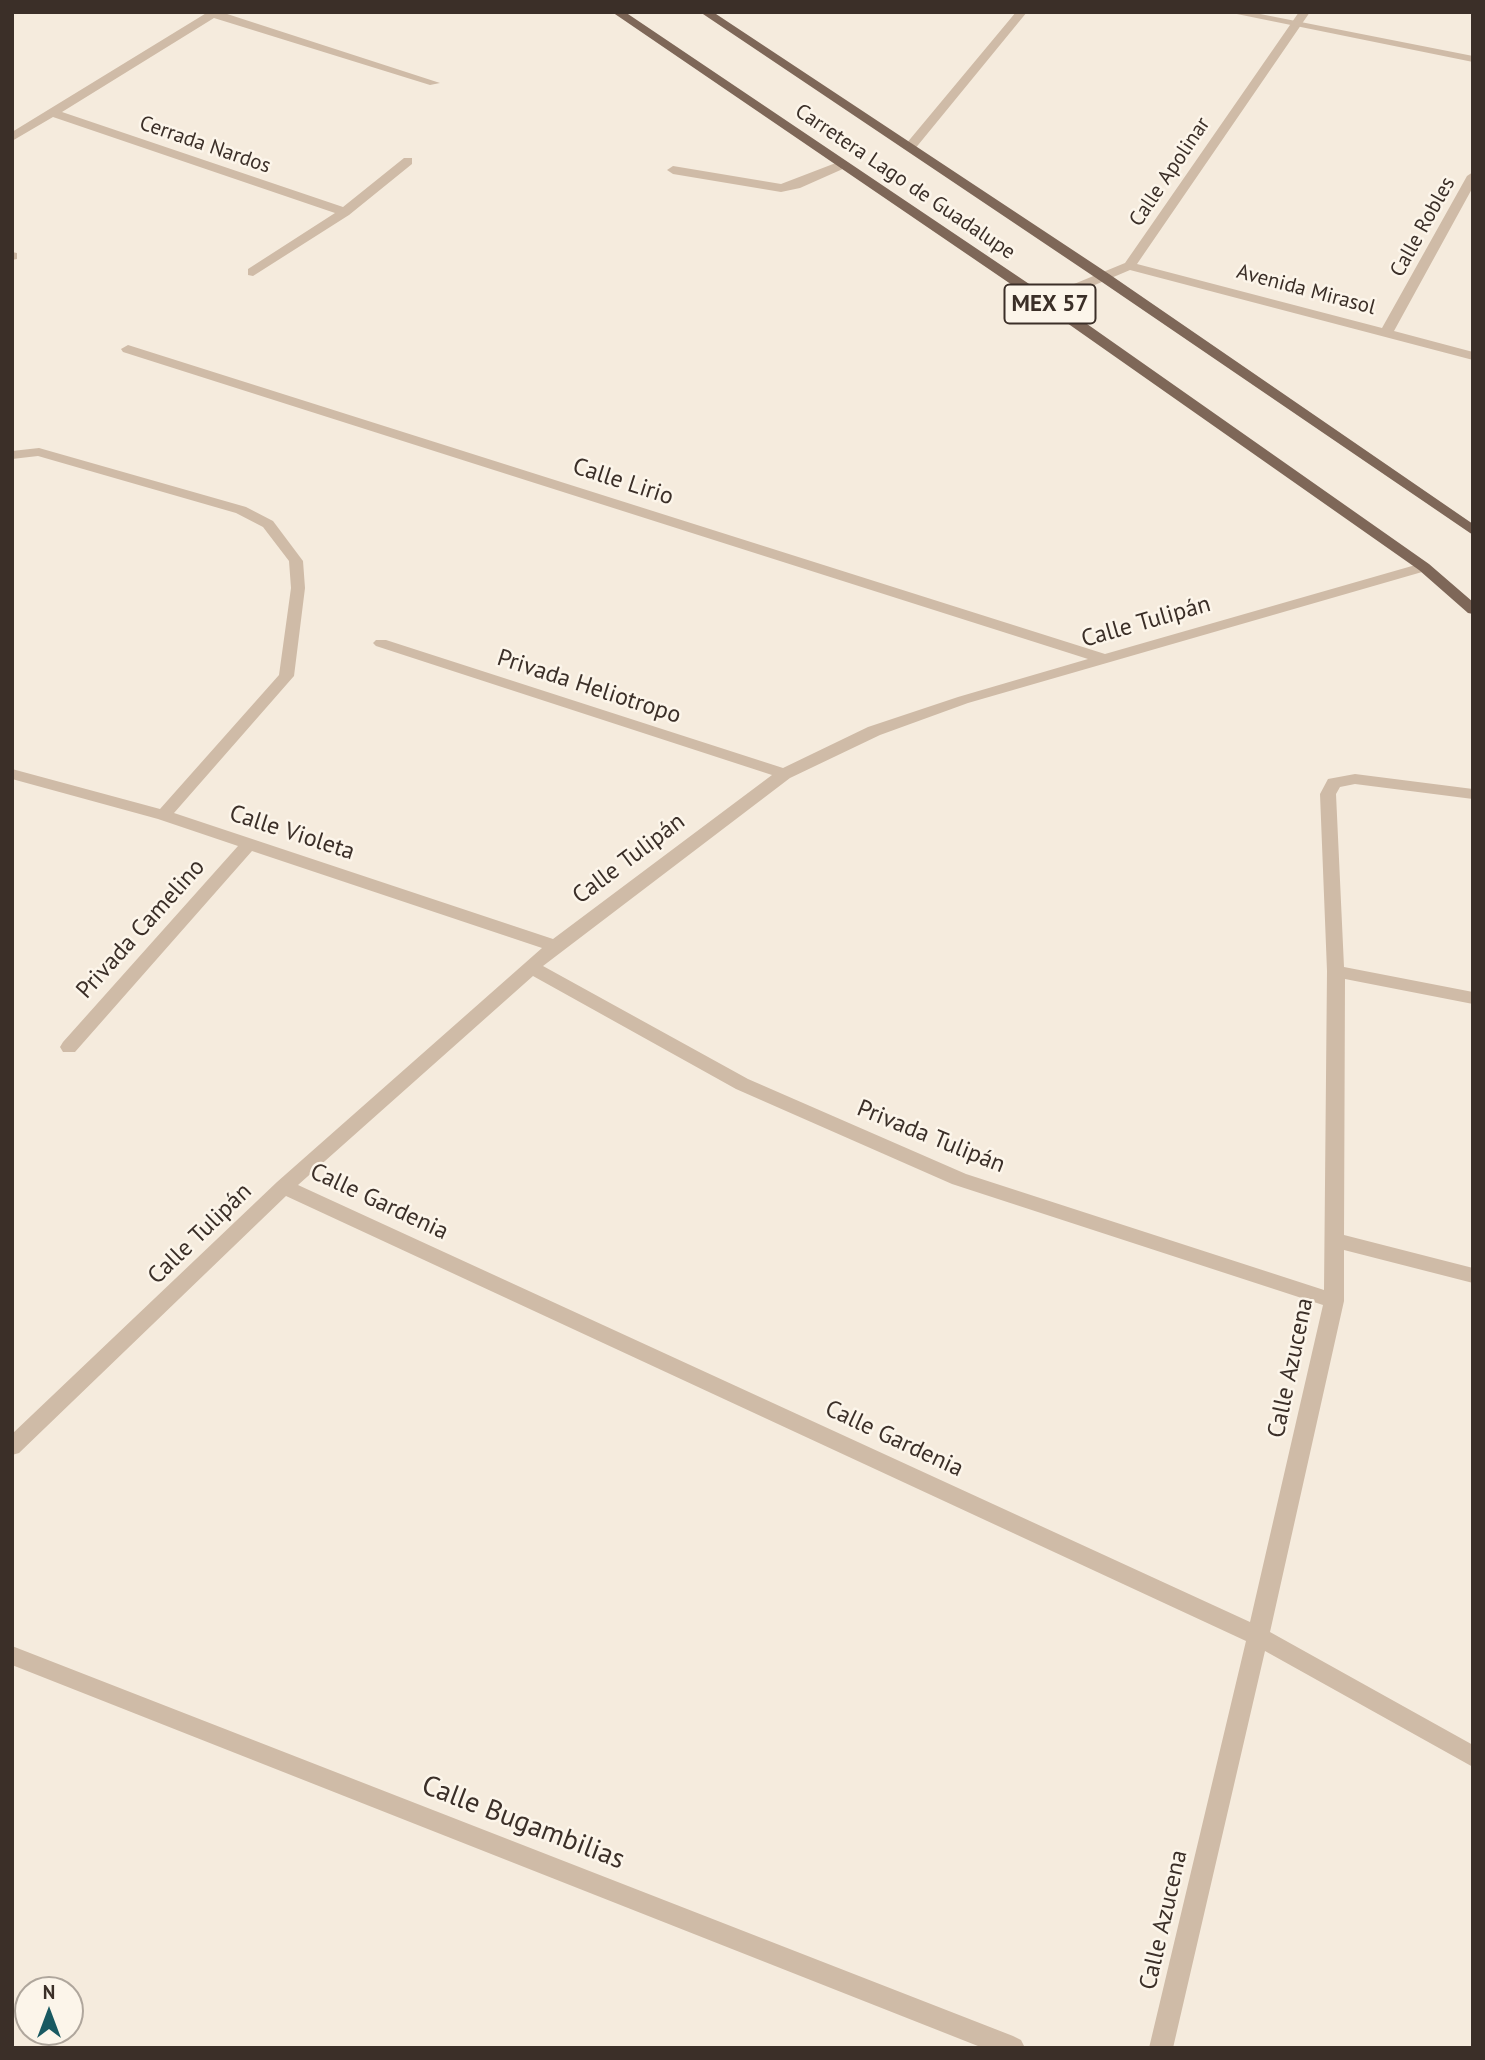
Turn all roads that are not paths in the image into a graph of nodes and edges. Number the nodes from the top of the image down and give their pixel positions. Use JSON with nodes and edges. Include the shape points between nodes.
{"nodes":[{"id":1,"x":617,"y":12,"type":"edge"},
{"id":2,"x":705,"y":12,"type":"edge"},
{"id":3,"x":1022,"y":12,"type":"edge"},
{"id":4,"x":1232,"y":12,"type":"edge"},
{"id":5,"x":1305,"y":12,"type":"edge"},
{"id":6,"x":214,"y":13,"type":"edge"},
{"id":7,"x":1294,"y":26,"type":"junction"},
{"id":8,"x":1473,"y":59,"type":"edge"},
{"id":9,"x":435,"y":83,"type":"dead end"},
{"id":10,"x":54,"y":113,"type":"junction"},
{"id":11,"x":12,"y":137,"type":"edge"},
{"id":12,"x":910,"y":147,"type":"junction"},
{"id":13,"x":408,"y":161,"type":"dead end"},
{"id":14,"x":841,"y":165,"type":"junction"},
{"id":15,"x":673,"y":170,"type":"dead end"},
{"id":16,"x":1473,"y":176,"type":"edge"},
{"id":17,"x":340,"y":210,"type":"junction"},
{"id":18,"x":1129,"y":266,"type":"junction"},
{"id":19,"x":253,"y":272,"type":"dead end"},
{"id":20,"x":1104,"y":276,"type":"junction"},
{"id":21,"x":1045,"y":301,"type":"junction"},
{"id":22,"x":1386,"y":333,"type":"junction"},
{"id":23,"x":128,"y":349,"type":"dead end"},
{"id":24,"x":1473,"y":356,"type":"edge"},
{"id":25,"x":12,"y":455,"type":"edge"},
{"id":26,"x":1473,"y":531,"type":"edge"},
{"id":27,"x":1424,"y":567,"type":"junction"},
{"id":28,"x":1473,"y":610,"type":"edge"},
{"id":29,"x":381,"y":643,"type":"dead end"},
{"id":30,"x":1104,"y":659,"type":"junction"},
{"id":31,"x":12,"y":774,"type":"edge"},
{"id":32,"x":784,"y":774,"type":"junction"},
{"id":33,"x":1473,"y":794,"type":"edge"},
{"id":34,"x":163,"y":815,"type":"junction"},
{"id":35,"x":249,"y":844,"type":"junction"},
{"id":36,"x":555,"y":946,"type":"junction"},
{"id":37,"x":531,"y":967,"type":"junction"},
{"id":38,"x":1336,"y":971,"type":"junction"},
{"id":39,"x":1473,"y":998,"type":"edge"},
{"id":40,"x":69,"y":1047,"type":"dead end"},
{"id":41,"x":284,"y":1187,"type":"junction"},
{"id":42,"x":1334,"y":1240,"type":"junction"},
{"id":43,"x":1473,"y":1276,"type":"edge"},
{"id":44,"x":1334,"y":1301,"type":"junction"},
{"id":45,"x":12,"y":1447,"type":"edge"},
{"id":46,"x":1258,"y":1636,"type":"junction"},
{"id":47,"x":12,"y":1655,"type":"edge"},
{"id":48,"x":1473,"y":1757,"type":"edge"},
{"id":49,"x":1013,"y":2048,"type":"edge"},
{"id":50,"x":1161,"y":2048,"type":"edge"}],
"edges":[{"from":1,"to":14,"type":"main road","name":"Carretera Lago de Guadalupe","number":"MEX 57"},
{"from":2,"to":12,"type":"main road","name":"Carretera Lago de Guadalupe","number":"MEX 57"},
{"from":3,"to":12,"type":"street"},
{"from":4,"to":7,"type":"street"},
{"from":5,"to":7,"type":"street","name":"Calle Apolinar"},
{"from":6,"to":9,"type":"street"},
{"from":6,"to":10,"type":"street"},
{"from":7,"to":8,"type":"street"},
{"from":7,"to":18,"type":"street","name":"Calle Apolinar"},
{"from":10,"to":11,"type":"street"},
{"from":10,"to":17,"type":"street","name":"Cerrada Nardos"},
{"from":12,"to":20,"type":"main road","name":"Carretera Lago de Guadalupe","number":"MEX 57"},
{"from":13,"to":17,"type":"street"},
{"from":14,"to":15,"type":"street","via":[[781,188]]},
{"from":14,"to":21,"type":"main road","name":"Carretera Lago de Guadalupe","number":"MEX 57"},
{"from":16,"to":22,"type":"street","name":"Calle Robles"},
{"from":17,"to":19,"type":"street"},
{"from":18,"to":20,"type":"street"},
{"from":18,"to":22,"type":"street","name":"Avenida Mirasol"},
{"from":20,"to":21,"type":"street"},
{"from":20,"to":26,"type":"main road","name":"Carretera Lago de Guadalupe","number":"MEX 57"},
{"from":21,"to":27,"type":"main road","name":"Carretera Lago de Guadalupe","number":"MEX 57"},
{"from":22,"to":24,"type":"street","name":"Avenida Mirasol"},
{"from":23,"to":30,"type":"street","name":"Calle Lirio"},
{"from":25,"to":34,"type":"street","via":[[38,452],[241,510],[268,524],[296,561],[298,588],[286,676]]},
{"from":27,"to":28,"type":"main road","name":"Carretera Lago de Guadalupe","number":"MEX 57"},
{"from":27,"to":30,"type":"street","name":"Calle Tulipán"},
{"from":29,"to":32,"type":"street","name":"Privada Heliotropo"},
{"from":30,"to":32,"type":"street","name":"Calle Tulipán","via":[[963,700],[874,732]]},
{"from":31,"to":34,"type":"street","name":"Calle Violeta"},
{"from":32,"to":36,"type":"street","name":"Calle Tulipán"},
{"from":33,"to":38,"type":"street","name":"Calle Azucena","via":[[1355,779],[1334,783],[1328,794]]},
{"from":34,"to":35,"type":"street","name":"Calle Violeta"},
{"from":35,"to":36,"type":"street","name":"Calle Violeta"},
{"from":35,"to":40,"type":"street","name":"Privada Camelino"},
{"from":36,"to":37,"type":"street","name":"Calle Tulipán"},
{"from":37,"to":41,"type":"street","name":"Calle Tulipán"},
{"from":37,"to":44,"type":"street","name":"Privada Tulipán","via":[[741,1084],[959,1179]]},
{"from":38,"to":39,"type":"street"},
{"from":38,"to":42,"type":"street","name":"Calle Azucena"},
{"from":41,"to":45,"type":"street","name":"Calle Tulipán"},
{"from":41,"to":46,"type":"street","name":"Calle Gardenia"},
{"from":42,"to":43,"type":"street"},
{"from":42,"to":44,"type":"street","name":"Calle Azucena"},
{"from":44,"to":46,"type":"street","name":"Calle Azucena"},
{"from":46,"to":48,"type":"street","name":"Calle Gardenia"},
{"from":46,"to":50,"type":"street","name":"Calle Azucena"},
{"from":47,"to":49,"type":"street","name":"Calle Bugambilias"}]}
